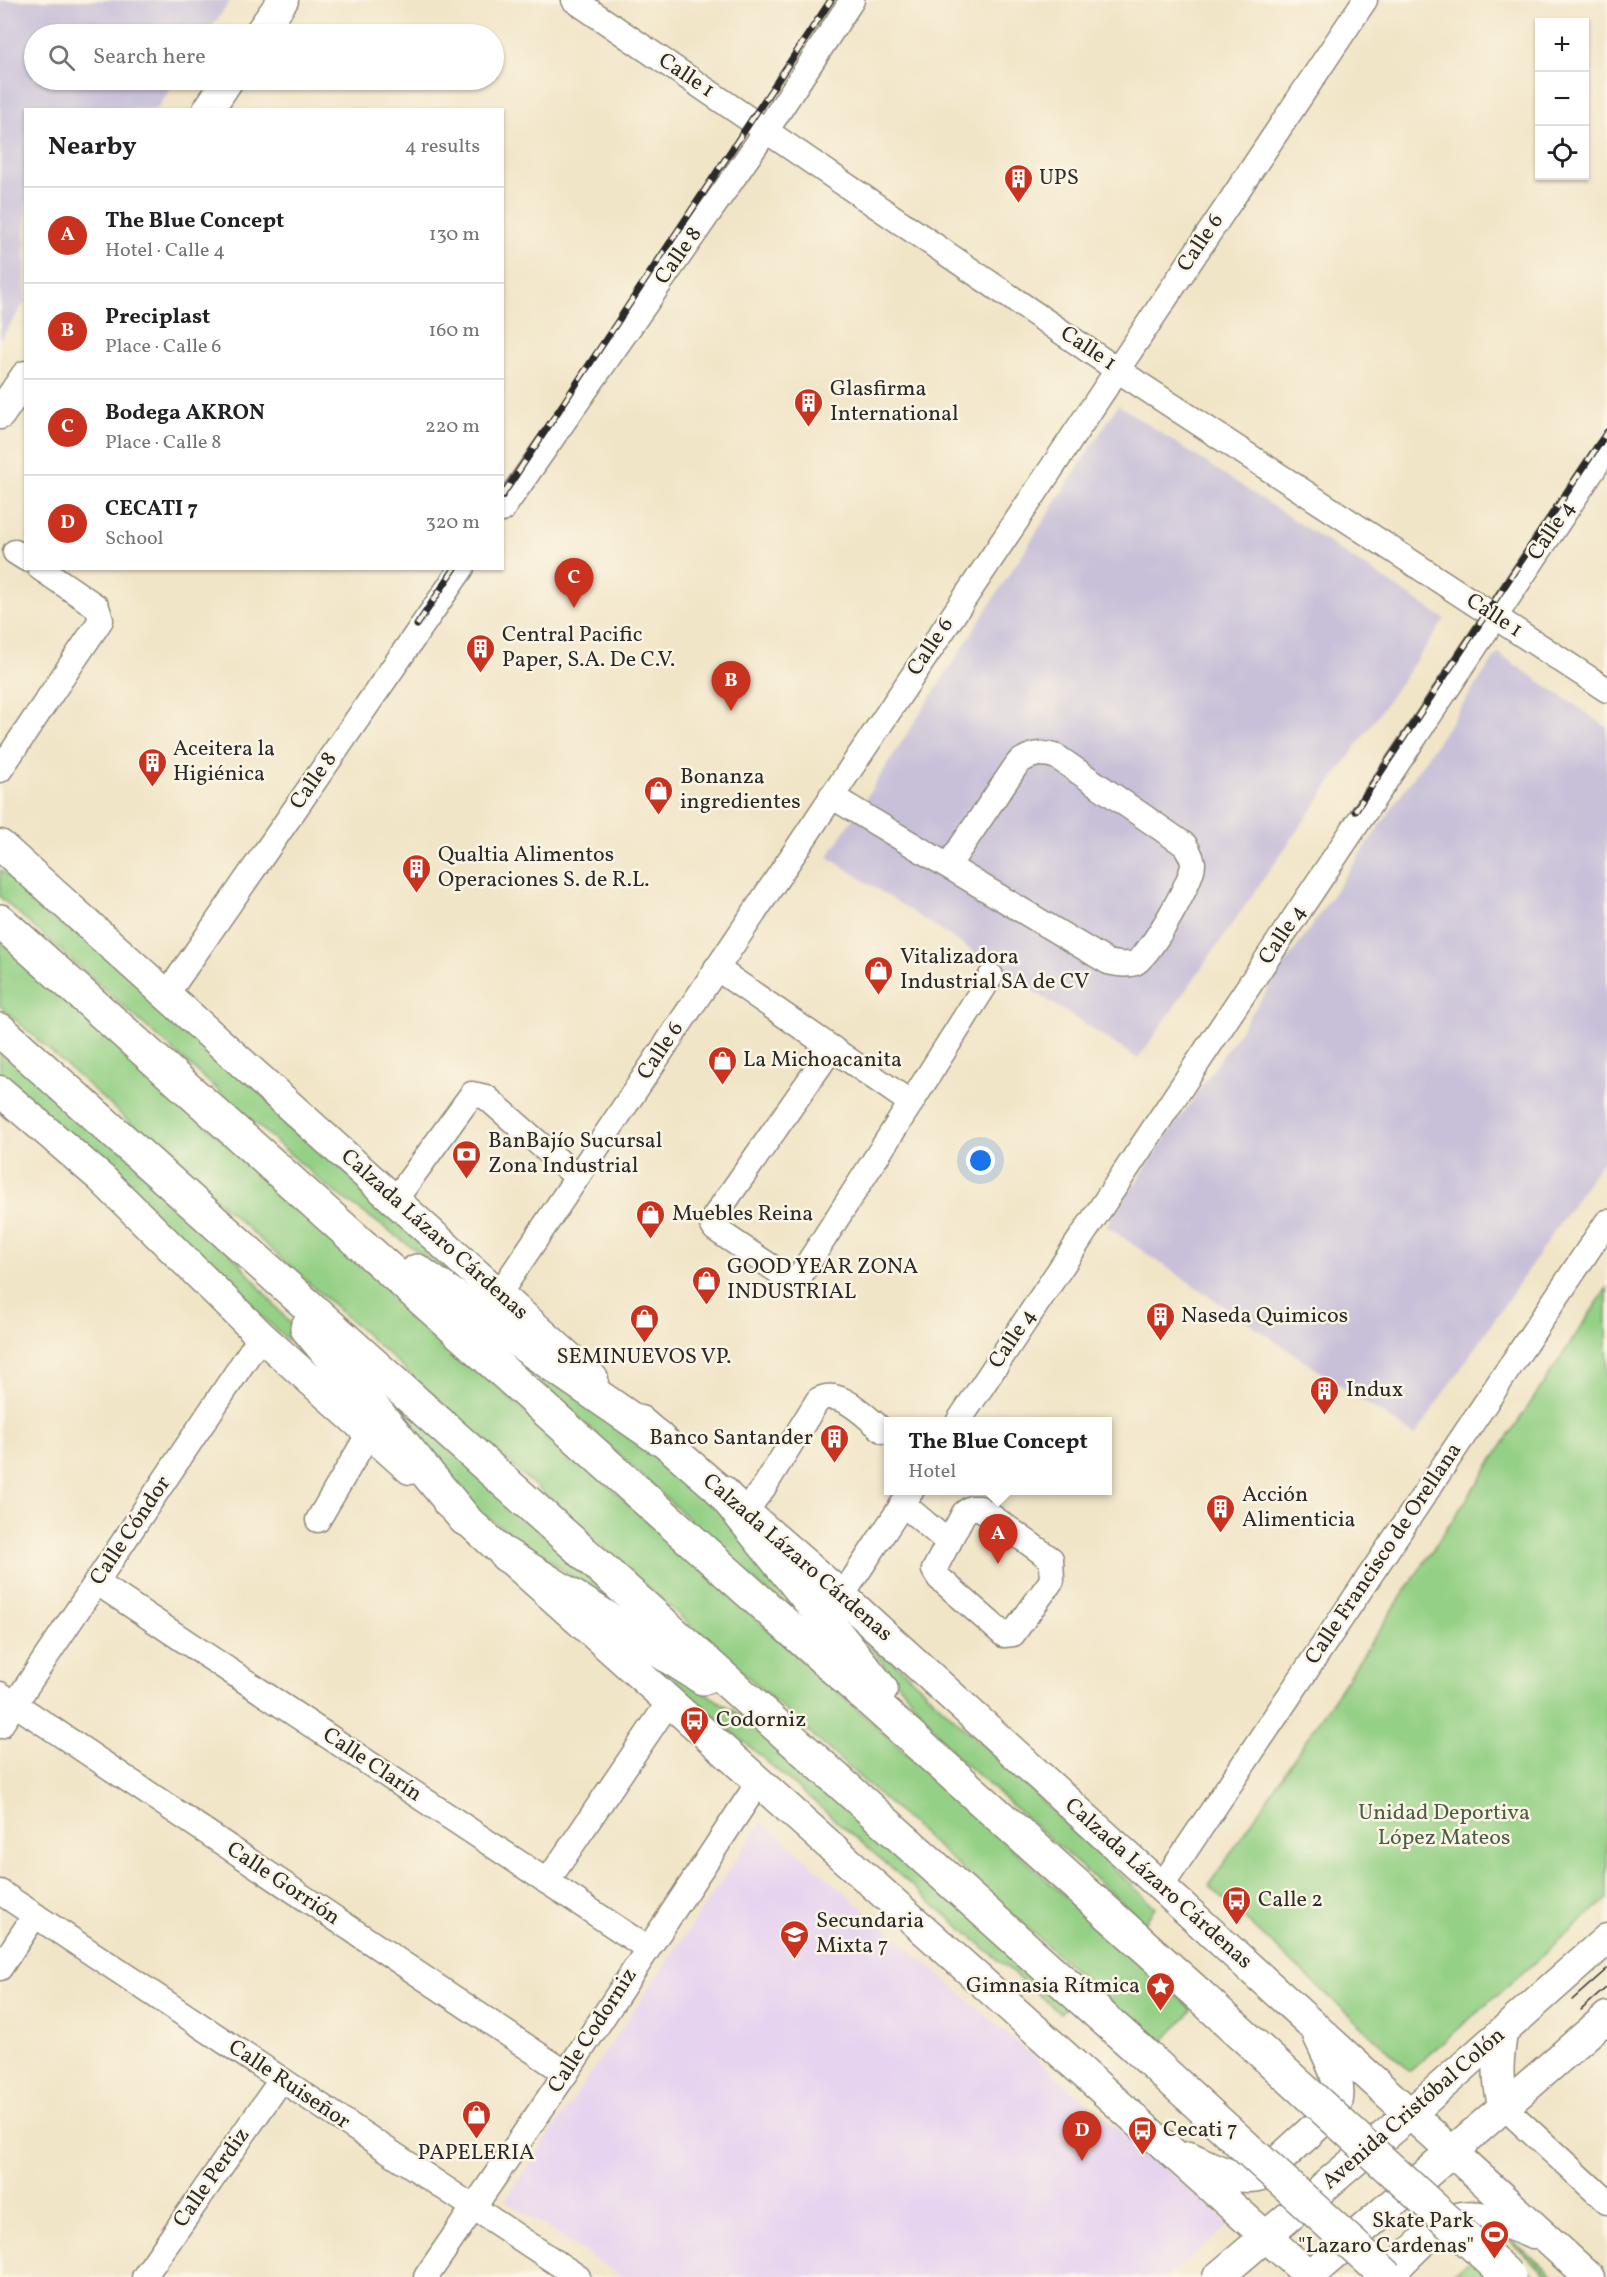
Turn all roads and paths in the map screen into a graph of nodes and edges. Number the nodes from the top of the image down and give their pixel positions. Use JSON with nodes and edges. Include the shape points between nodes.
{"nodes":[{"id":1,"x":282,"y":0,"type":"edge"},
{"id":2,"x":574,"y":0,"type":"edge"},
{"id":3,"x":852,"y":0,"type":"edge"},
{"id":4,"x":1365,"y":0,"type":"edge"},
{"id":5,"x":266,"y":24,"type":"edge"},
{"id":6,"x":221,"y":90,"type":"edge"},
{"id":7,"x":209,"y":108,"type":"edge"},
{"id":8,"x":766,"y":131,"type":"junction"},
{"id":9,"x":1116,"y":369,"type":"junction"},
{"id":10,"x":24,"y":379,"type":"edge"},
{"id":11,"x":0,"y":414,"type":"edge"},
{"id":12,"x":1607,"y":449,"type":"edge"},
{"id":13,"x":504,"y":507,"type":"edge"},
{"id":14,"x":43,"y":570,"type":"edge"},
{"id":15,"x":461,"y":570,"type":"edge"},
{"id":16,"x":1495,"y":618,"type":"junction"},
{"id":17,"x":1607,"y":690,"type":"edge"},
{"id":18,"x":0,"y":770,"type":"edge"},
{"id":19,"x":831,"y":796,"type":"junction"},
{"id":20,"x":0,"y":845,"type":"edge"},
{"id":21,"x":0,"y":861,"type":"edge"},
{"id":22,"x":948,"y":866,"type":"junction"},
{"id":23,"x":85,"y":920,"type":"junction"},
{"id":24,"x":0,"y":921,"type":"edge"},
{"id":25,"x":716,"y":968,"type":"junction"},
{"id":26,"x":992,"y":976,"type":"dead end"},
{"id":27,"x":167,"y":994,"type":"junction"},
{"id":28,"x":0,"y":1030,"type":"edge"},
{"id":29,"x":832,"y":1048,"type":"junction"},
{"id":30,"x":0,"y":1091,"type":"edge"},
{"id":31,"x":911,"y":1103,"type":"junction"},
{"id":32,"x":577,"y":1176,"type":"junction"},
{"id":33,"x":395,"y":1200,"type":"junction"},
{"id":34,"x":315,"y":1203,"type":"junction"},
{"id":35,"x":200,"y":1209,"type":"junction"},
{"id":36,"x":1607,"y":1222,"type":"edge"},
{"id":37,"x":499,"y":1294,"type":"junction"},
{"id":38,"x":261,"y":1336,"type":"junction"},
{"id":39,"x":961,"y":1417,"type":"edge"},
{"id":40,"x":884,"y":1431,"type":"dead end"},
{"id":41,"x":369,"y":1433,"type":"junction"},
{"id":42,"x":657,"y":1437,"type":"junction"},
{"id":43,"x":908,"y":1497,"type":"edge"},
{"id":44,"x":734,"y":1502,"type":"junction"},
{"id":45,"x":465,"y":1519,"type":"junction"},
{"id":46,"x":318,"y":1520,"type":"dead end"},
{"id":47,"x":949,"y":1543,"type":"junction"},
{"id":48,"x":506,"y":1555,"type":"junction"},
{"id":49,"x":96,"y":1582,"type":"junction"},
{"id":50,"x":842,"y":1596,"type":"junction"},
{"id":51,"x":7,"y":1699,"type":"edge"},
{"id":52,"x":669,"y":1702,"type":"junction"},
{"id":53,"x":0,"y":1726,"type":"edge"},
{"id":54,"x":780,"y":1726,"type":"junction"},
{"id":55,"x":945,"y":1767,"type":"junction"},
{"id":56,"x":758,"y":1783,"type":"junction"},
{"id":57,"x":547,"y":1882,"type":"junction"},
{"id":58,"x":1161,"y":1887,"type":"junction"},
{"id":59,"x":0,"y":1892,"type":"edge"},
{"id":60,"x":35,"y":1915,"type":"junction"},
{"id":61,"x":1607,"y":1939,"type":"edge"},
{"id":62,"x":647,"y":1948,"type":"junction"},
{"id":63,"x":0,"y":1968,"type":"edge"},
{"id":64,"x":1607,"y":2017,"type":"edge"},
{"id":65,"x":1315,"y":2028,"type":"junction"},
{"id":66,"x":1502,"y":2033,"type":"junction"},
{"id":67,"x":566,"y":2073,"type":"junction"},
{"id":68,"x":281,"y":2080,"type":"junction"},
{"id":69,"x":1504,"y":2107,"type":"junction"},
{"id":70,"x":1411,"y":2113,"type":"junction"},
{"id":71,"x":1167,"y":2147,"type":"junction"},
{"id":72,"x":1453,"y":2152,"type":"junction"},
{"id":73,"x":1607,"y":2202,"type":"edge"},
{"id":74,"x":473,"y":2209,"type":"junction"},
{"id":75,"x":1267,"y":2236,"type":"junction"},
{"id":76,"x":1552,"y":2243,"type":"junction"},
{"id":77,"x":1228,"y":2276,"type":"edge"},
{"id":78,"x":144,"y":2277,"type":"edge"},
{"id":79,"x":426,"y":2277,"type":"edge"},
{"id":80,"x":578,"y":2277,"type":"edge"},
{"id":81,"x":1310,"y":2277,"type":"edge"},
{"id":82,"x":1389,"y":2277,"type":"edge"},
{"id":83,"x":1509,"y":2277,"type":"edge"},
{"id":84,"x":1590,"y":2277,"type":"edge"}],
"edges":[{"from":1,"to":5,"type":"main road"},
{"from":2,"to":8,"type":"street","name":"Calle 1"},
{"from":3,"to":8,"type":"street","name":"Calle 8"},
{"from":4,"to":9,"type":"street","name":"Calle 6"},
{"from":6,"to":7,"type":"main road"},
{"from":8,"to":9,"type":"street","name":"Calle 1"},
{"from":8,"to":13,"type":"street","name":"Calle 8"},
{"from":9,"to":16,"type":"street","name":"Calle 1"},
{"from":9,"to":19,"type":"street","name":"Calle 6"},
{"from":10,"to":11,"type":"main road"},
{"from":12,"to":16,"type":"street","name":"Calle 4"},
{"from":14,"to":18,"type":"street","via":[[97,607],[100,620]]},
{"from":15,"to":27,"type":"street","name":"Calle 8"},
{"from":16,"to":17,"type":"street","name":"Calle 1"},
{"from":16,"to":39,"type":"street","name":"Calle 4"},
{"from":19,"to":22,"type":"street"},
{"from":19,"to":25,"type":"street","name":"Calle 6"},
{"from":20,"to":23,"type":"main road","name":"Calzada Lázaro Cárdenas"},
{"from":21,"to":23,"type":"main road"},
{"from":22,"to":22,"type":"street","via":[[1108,962],[1125,965],[1138,962],[1149,951],[1190,877],[1193,863],[1185,845],[1043,752],[1018,763]]},
{"from":23,"to":27,"type":"main road","name":"Calzada Lázaro Cárdenas"},
{"from":24,"to":34,"type":"highway"},
{"from":25,"to":29,"type":"street"},
{"from":25,"to":32,"type":"street","name":"Calle 6"},
{"from":26,"to":31,"type":"street"},
{"from":27,"to":33,"type":"main road","name":"Calzada Lázaro Cárdenas"},
{"from":28,"to":35,"type":"highway"},
{"from":29,"to":31,"type":"street"},
{"from":29,"to":31,"type":"street","via":[[714,1217],[712,1224],[716,1229],[788,1278],[798,1279]]},
{"from":30,"to":38,"type":"main road","via":[[101,1178]]},
{"from":32,"to":33,"type":"street","via":[[486,1096],[472,1094]]},
{"from":32,"to":37,"type":"street","name":"Calle 6"},
{"from":33,"to":37,"type":"main road","name":"Calzada Lázaro Cárdenas"},
{"from":34,"to":42,"type":"highway"},
{"from":34,"to":55,"type":"highway"},
{"from":35,"to":45,"type":"highway","via":[[339,1365]]},
{"from":35,"to":54,"type":"highway"},
{"from":36,"to":58,"type":"street","name":"Calle Francisco de Orellana"},
{"from":37,"to":42,"type":"main road","name":"Calzada Lázaro Cárdenas"},
{"from":38,"to":41,"type":"main road"},
{"from":38,"to":49,"type":"street","name":"Calle Cóndor"},
{"from":40,"to":44,"type":"street","via":[[837,1396],[818,1400],[764,1487]]},
{"from":41,"to":45,"type":"main road"},
{"from":41,"to":46,"type":"street"},
{"from":42,"to":44,"type":"main road","name":"Calzada Lázaro Cárdenas"},
{"from":43,"to":47,"type":"street"},
{"from":43,"to":50,"type":"street"},
{"from":44,"to":50,"type":"main road","name":"Calzada Lázaro Cárdenas"},
{"from":44,"to":55,"type":"highway"},
{"from":45,"to":48,"type":"main road"},
{"from":47,"to":47,"type":"street","via":[[934,1570],[939,1578],[1004,1635],[1013,1634],[1052,1580],[1051,1559],[980,1508],[964,1513]]},
{"from":48,"to":52,"type":"main road"},
{"from":48,"to":54,"type":"highway"},
{"from":49,"to":51,"type":"street","name":"Calle Cóndor"},
{"from":49,"to":57,"type":"street","name":"Calle Clarín"},
{"from":50,"to":58,"type":"main road","name":"Calzada Lázaro Cárdenas"},
{"from":51,"to":53,"type":"street","name":"Calle Cóndor"},
{"from":51,"to":67,"type":"street","name":"Calle Gorrión"},
{"from":52,"to":56,"type":"main road"},
{"from":52,"to":57,"type":"street"},
{"from":54,"to":82,"type":"highway","bridge":true},
{"from":55,"to":83,"type":"highway","bridge":true},
{"from":56,"to":62,"type":"street","name":"Calle Codorniz"},
{"from":56,"to":71,"type":"main road"},
{"from":57,"to":62,"type":"street","name":"Calle Clarín"},
{"from":58,"to":65,"type":"main road","name":"Calzada Lázaro Cárdenas"},
{"from":59,"to":60,"type":"street","name":"Calle Ruiseñor"},
{"from":60,"to":63,"type":"street"},
{"from":60,"to":68,"type":"street","name":"Calle Ruiseñor"},
{"from":61,"to":66,"type":"main road","name":"Avenida Cristóbal Colón"},
{"from":62,"to":67,"type":"street","name":"Calle Codorniz"},
{"from":64,"to":69,"type":"main road"},
{"from":65,"to":70,"type":"main road","name":"Calzada Lázaro Cárdenas"},
{"from":65,"to":71,"type":"main road","via":[[1336,2076],[1339,2100],[1335,2109],[1264,2174],[1245,2178],[1232,2175]]},
{"from":66,"to":69,"type":"main road","via":[[1497,2070]]},
{"from":66,"to":70,"type":"main road","name":"Avenida Cristóbal Colón"},
{"from":67,"to":74,"type":"street","name":"Calle Codorniz"},
{"from":68,"to":74,"type":"street","name":"Calle Ruiseñor"},
{"from":68,"to":78,"type":"street","name":"Calle Perdiz"},
{"from":69,"to":72,"type":"main road"},
{"from":69,"to":73,"type":"street"},
{"from":70,"to":72,"type":"main road","name":"Calzada Lázaro Cárdenas"},
{"from":70,"to":75,"type":"main road","name":"Avenida Cristóbal Colón"},
{"from":71,"to":75,"type":"main road"},
{"from":72,"to":76,"type":"main road","name":"Calzada Lázaro Cárdenas"},
{"from":72,"to":81,"type":"main road"},
{"from":74,"to":79,"type":"street","name":"Calle Codorniz"},
{"from":74,"to":80,"type":"street","name":"Calle Ruiseñor"},
{"from":75,"to":77,"type":"main road","name":"Avenida Cristóbal Colón"},
{"from":75,"to":81,"type":"main road"},
{"from":76,"to":82,"type":"main road","via":[[1491,2218],[1455,2218],[1440,2224]]},
{"from":76,"to":84,"type":"main road","name":"Calzada Lázaro Cárdenas"}]}
